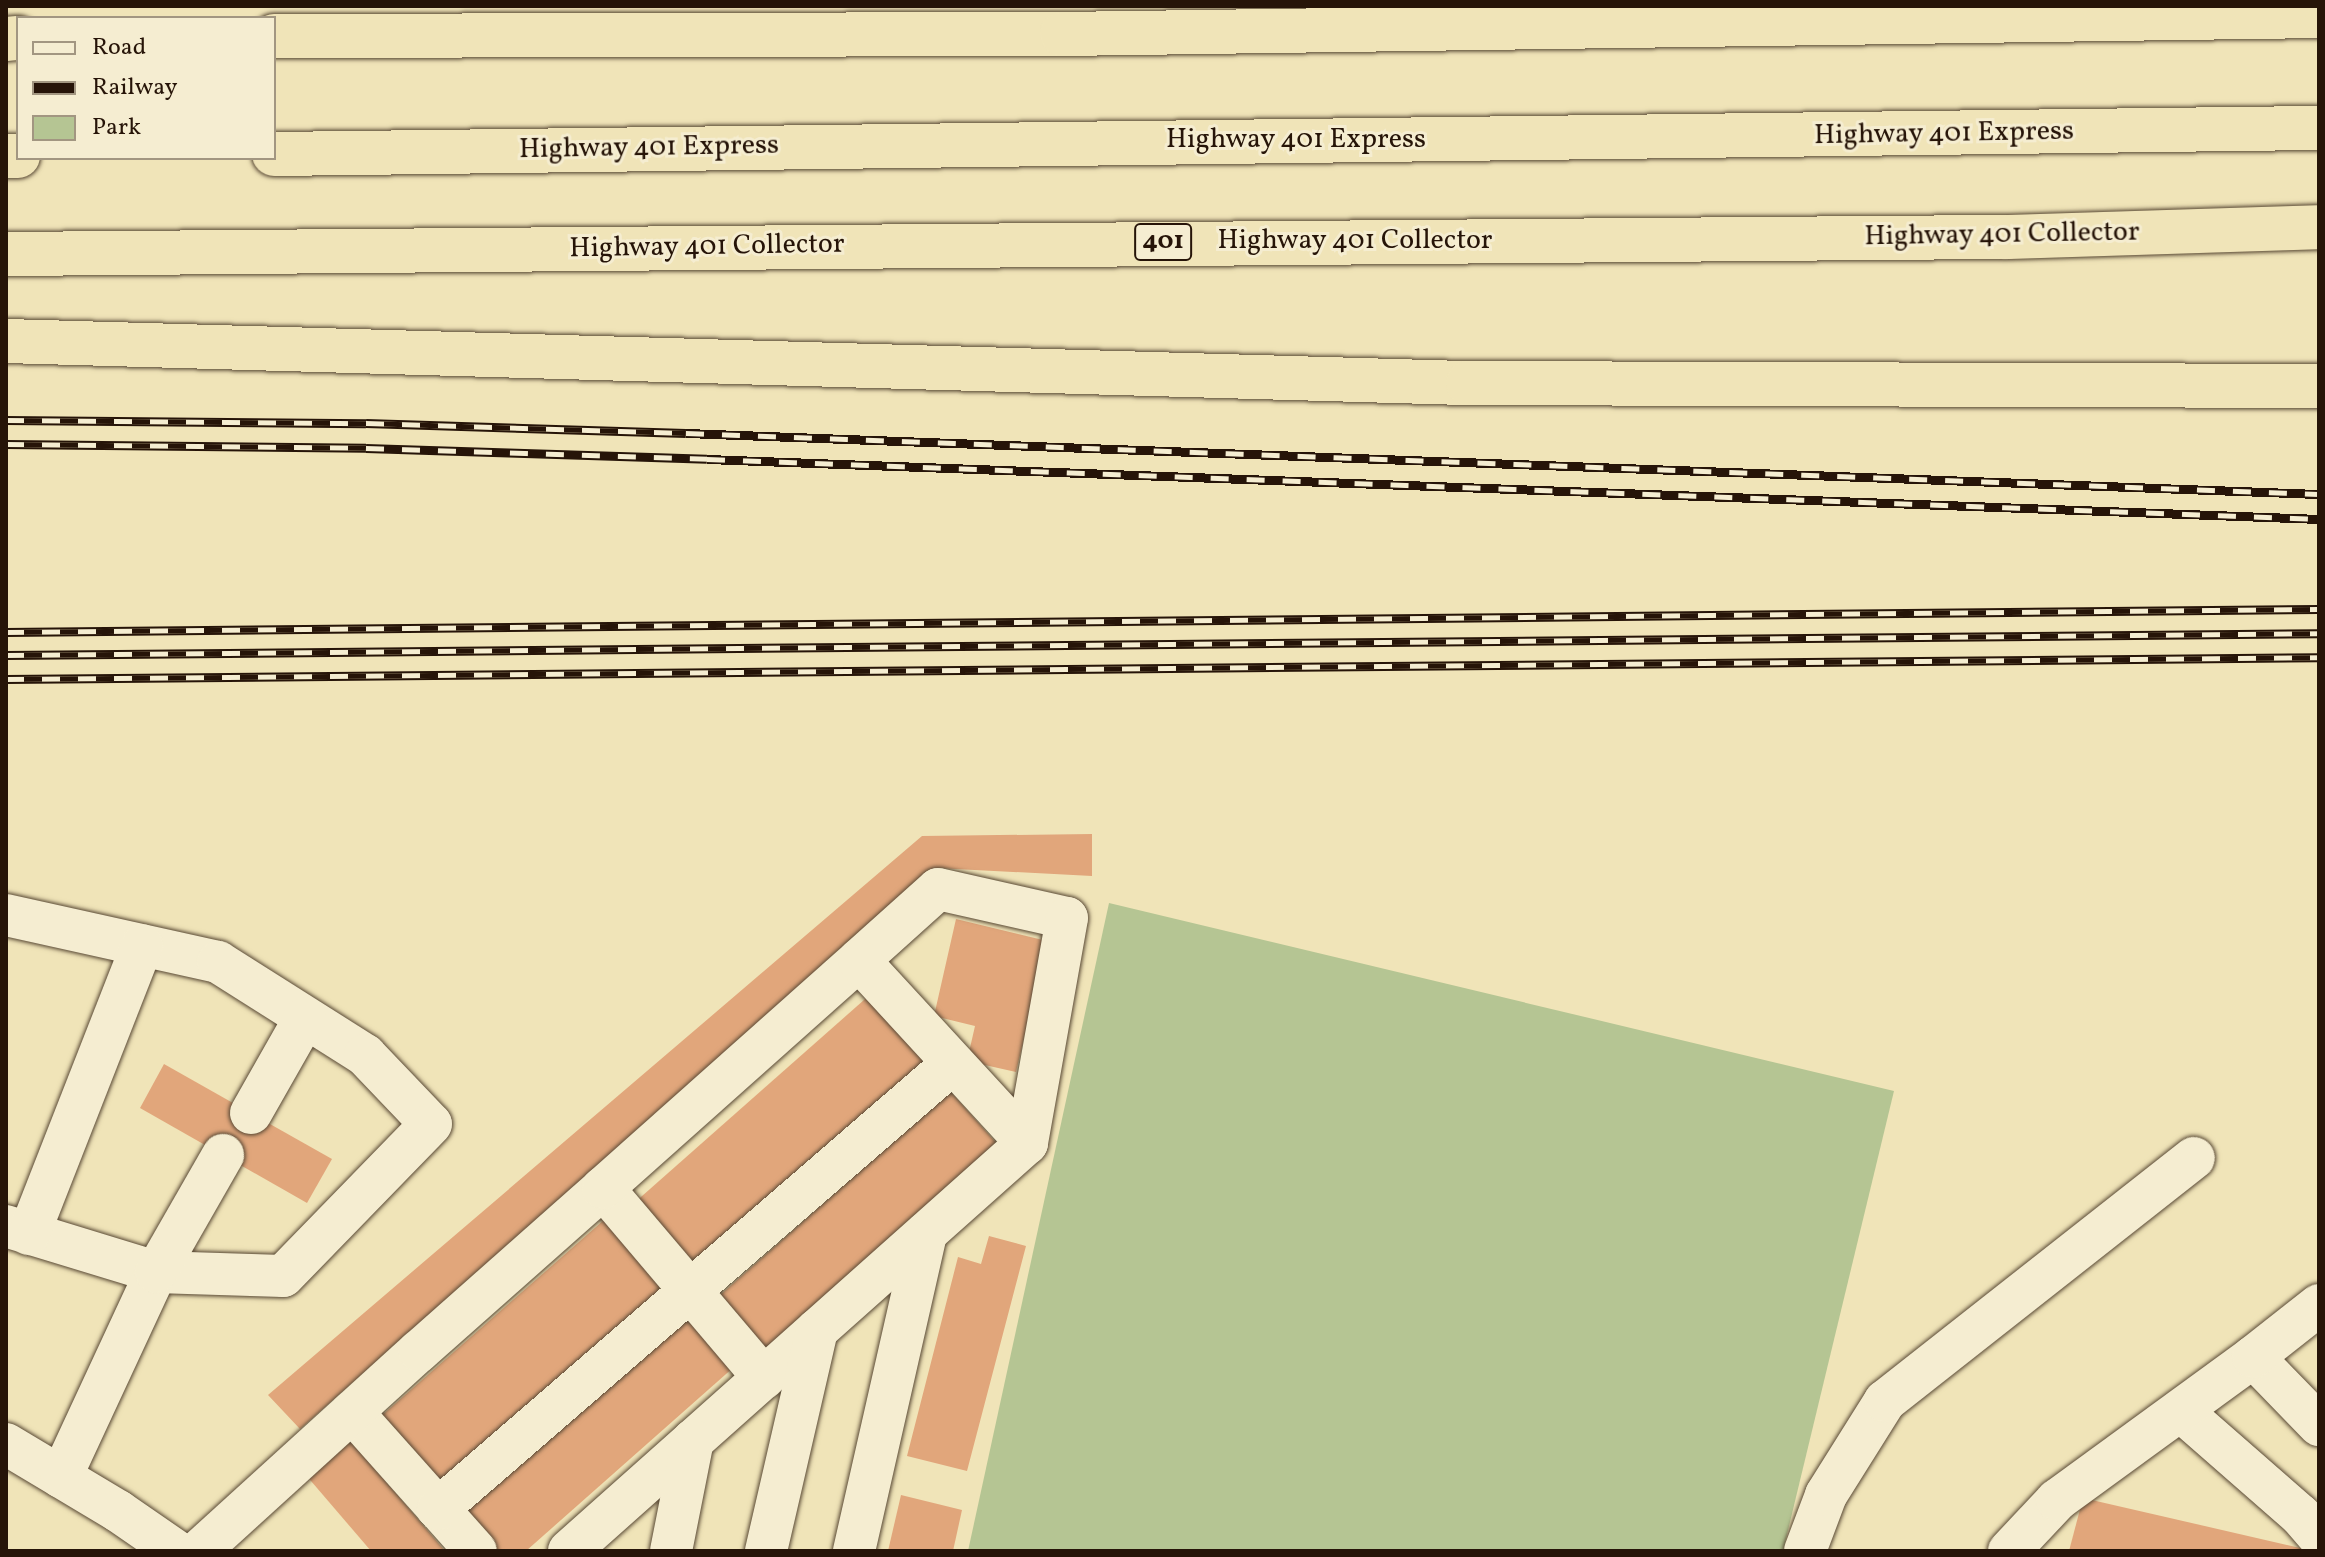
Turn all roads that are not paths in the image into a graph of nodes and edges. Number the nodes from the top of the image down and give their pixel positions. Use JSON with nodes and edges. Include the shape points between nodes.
{"nodes":[{"id":1,"x":2319,"y":16,"type":"edge"},
{"id":2,"x":276,"y":36,"type":"edge"},
{"id":3,"x":2319,"y":128,"type":"edge"},
{"id":4,"x":276,"y":154,"type":"edge"},
{"id":5,"x":2319,"y":227,"type":"edge"},
{"id":6,"x":6,"y":254,"type":"edge"},
{"id":7,"x":6,"y":341,"type":"edge"},
{"id":8,"x":2319,"y":386,"type":"edge"},
{"id":9,"x":6,"y":915,"type":"edge"},
{"id":10,"x":142,"y":945,"type":"junction"},
{"id":11,"x":859,"y":960,"type":"junction"},
{"id":12,"x":305,"y":1018,"type":"junction"},
{"id":13,"x":953,"y":1063,"type":"junction"},
{"id":14,"x":251,"y":1113,"type":"dead end"},
{"id":15,"x":1027,"y":1143,"type":"junction"},
{"id":16,"x":223,"y":1155,"type":"dead end"},
{"id":17,"x":2194,"y":1158,"type":"dead end"},
{"id":18,"x":603,"y":1188,"type":"junction"},
{"id":19,"x":18,"y":1230,"type":"edge"},
{"id":20,"x":926,"y":1233,"type":"junction"},
{"id":21,"x":156,"y":1272,"type":"junction"},
{"id":22,"x":691,"y":1292,"type":"junction"},
{"id":23,"x":2319,"y":1305,"type":"edge"},
{"id":24,"x":817,"y":1330,"type":"junction"},
{"id":25,"x":2253,"y":1357,"type":"junction"},
{"id":26,"x":764,"y":1378,"type":"junction"},
{"id":27,"x":2181,"y":1411,"type":"junction"},
{"id":28,"x":352,"y":1412,"type":"junction"},
{"id":29,"x":2319,"y":1425,"type":"edge"},
{"id":30,"x":693,"y":1440,"type":"junction"},
{"id":31,"x":6,"y":1444,"type":"edge"},
{"id":32,"x":61,"y":1477,"type":"junction"},
{"id":33,"x":438,"y":1509,"type":"junction"},
{"id":34,"x":2319,"y":1537,"type":"edge"},
{"id":35,"x":580,"y":1545,"type":"edge"},
{"id":36,"x":176,"y":1551,"type":"edge"},
{"id":37,"x":199,"y":1551,"type":"edge"},
{"id":38,"x":476,"y":1551,"type":"edge"},
{"id":39,"x":671,"y":1551,"type":"edge"},
{"id":40,"x":766,"y":1551,"type":"edge"},
{"id":41,"x":854,"y":1551,"type":"edge"},
{"id":42,"x":1805,"y":1551,"type":"edge"},
{"id":43,"x":2009,"y":1551,"type":"edge"}],
"edges":[{"from":1,"to":2,"type":"highway","via":[[1062,34]]},
{"from":3,"to":4,"type":"highway","name":"Highway 401 Express"},
{"from":5,"to":6,"type":"highway","name":"Highway 401 Collector","number":"401","via":[[1991,237]]},
{"from":7,"to":8,"type":"highway","via":[[1468,383]]},
{"from":9,"to":10,"type":"street"},
{"from":10,"to":12,"type":"street","via":[[218,962]]},
{"from":10,"to":19,"type":"street"},
{"from":11,"to":13,"type":"street"},
{"from":11,"to":15,"type":"street","via":[[938,889],[1067,918]]},
{"from":11,"to":18,"type":"street"},
{"from":12,"to":14,"type":"street"},
{"from":12,"to":21,"type":"street","via":[[365,1055],[431,1124],[283,1276]]},
{"from":13,"to":15,"type":"street"},
{"from":13,"to":22,"type":"street"},
{"from":15,"to":20,"type":"street"},
{"from":16,"to":21,"type":"street"},
{"from":17,"to":42,"type":"street","via":[[1885,1401],[1826,1495]]},
{"from":18,"to":22,"type":"street"},
{"from":18,"to":28,"type":"street"},
{"from":19,"to":21,"type":"street"},
{"from":20,"to":24,"type":"street"},
{"from":20,"to":41,"type":"street"},
{"from":21,"to":32,"type":"street"},
{"from":22,"to":26,"type":"street"},
{"from":22,"to":33,"type":"street"},
{"from":23,"to":25,"type":"street"},
{"from":24,"to":26,"type":"street"},
{"from":24,"to":40,"type":"street"},
{"from":25,"to":27,"type":"street"},
{"from":25,"to":29,"type":"street"},
{"from":26,"to":30,"type":"street"},
{"from":27,"to":34,"type":"street"},
{"from":27,"to":43,"type":"street","via":[[2057,1500]]},
{"from":28,"to":33,"type":"street"},
{"from":28,"to":37,"type":"street"},
{"from":30,"to":35,"type":"street"},
{"from":30,"to":39,"type":"street"},
{"from":31,"to":32,"type":"street"},
{"from":32,"to":36,"type":"street"},
{"from":33,"to":38,"type":"street"}]}
